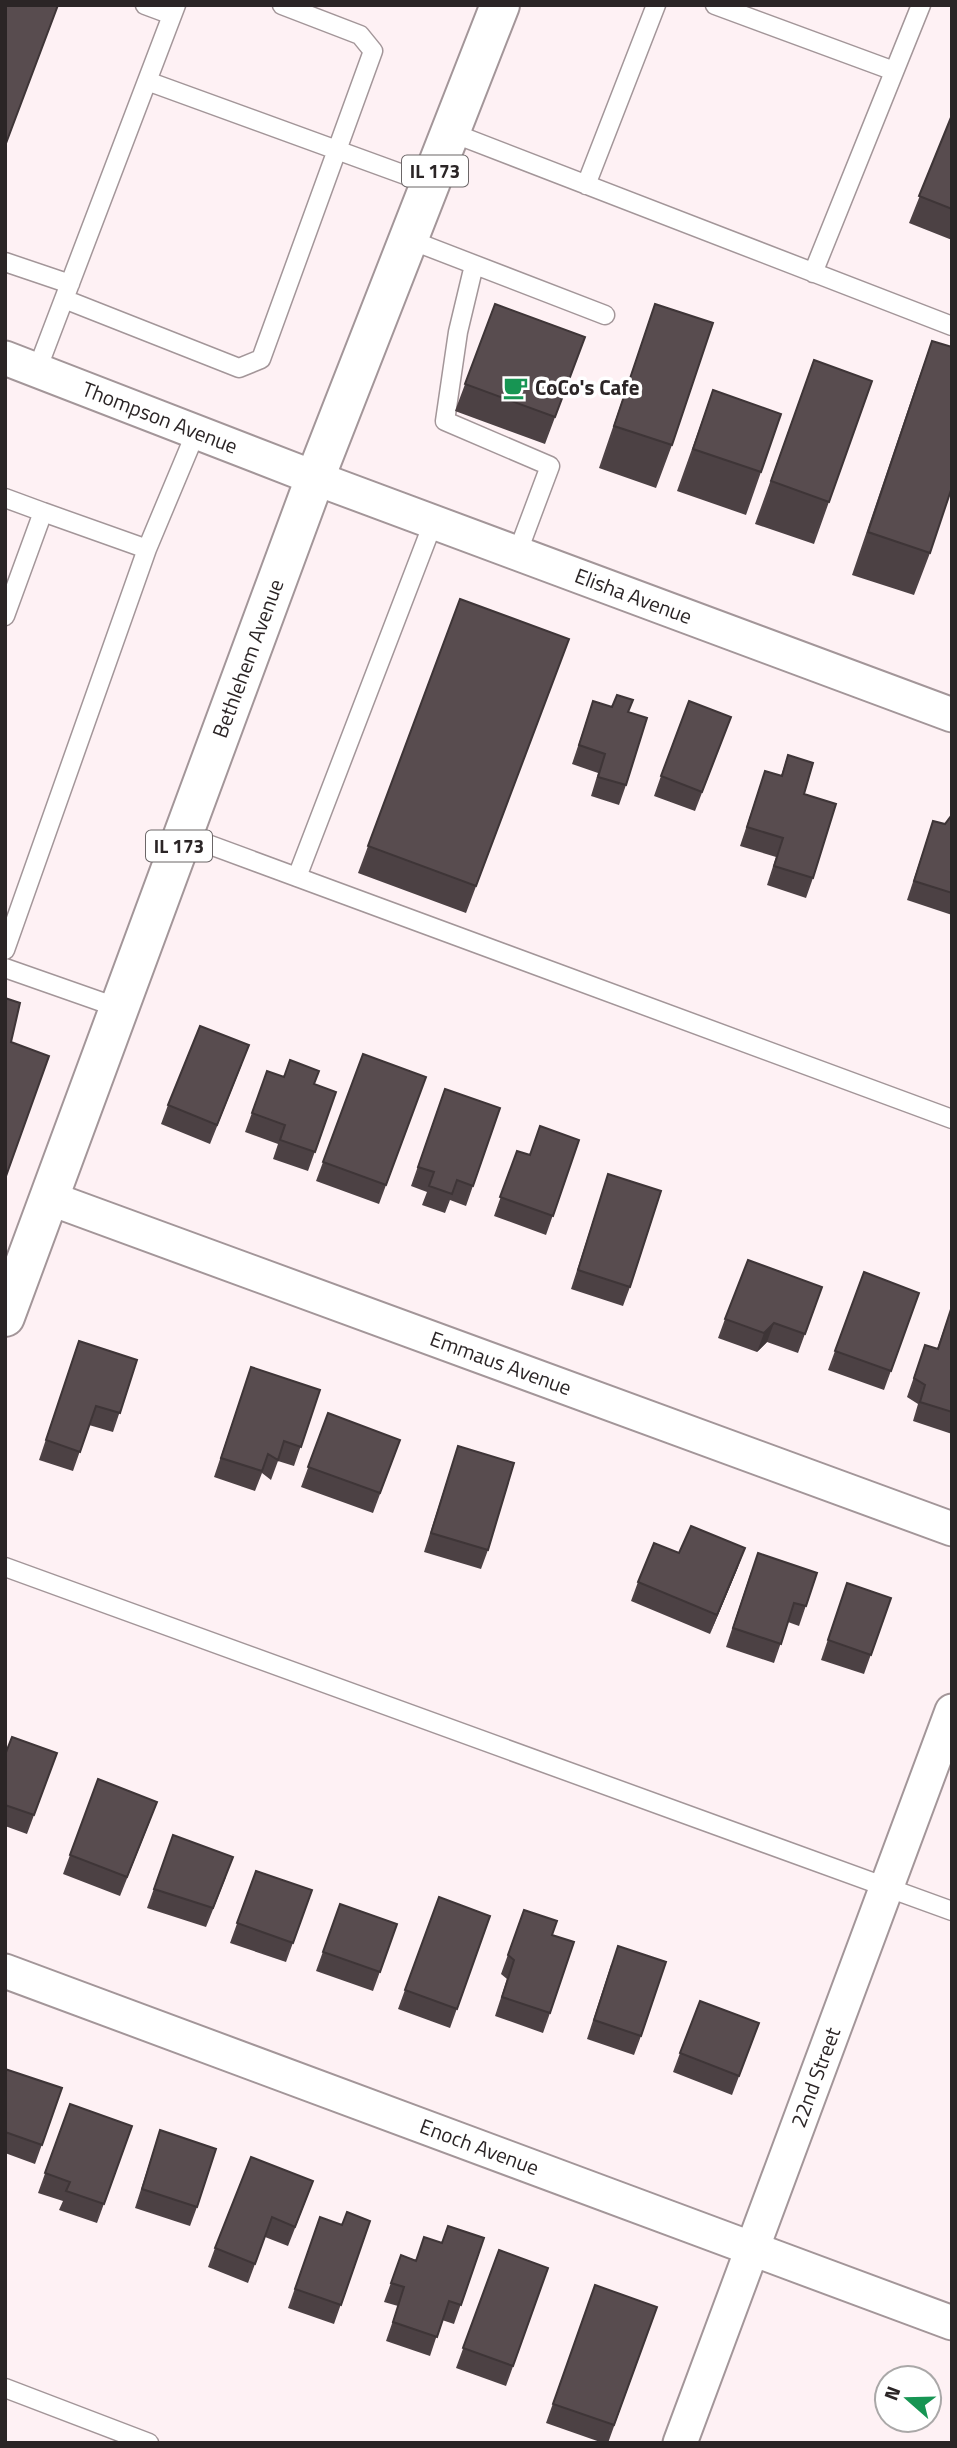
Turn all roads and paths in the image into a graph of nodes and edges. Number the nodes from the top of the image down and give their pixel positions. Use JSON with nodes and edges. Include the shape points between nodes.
{"nodes":[{"id":1,"x":145,"y":5,"type":"edge"},
{"id":2,"x":282,"y":5,"type":"edge"},
{"id":3,"x":500,"y":5,"type":"edge"},
{"id":4,"x":656,"y":5,"type":"edge"},
{"id":5,"x":715,"y":5,"type":"edge"},
{"id":6,"x":921,"y":5,"type":"edge"},
{"id":7,"x":174,"y":10,"type":"edge"},
{"id":8,"x":894,"y":71,"type":"junction"},
{"id":9,"x":147,"y":81,"type":"junction"},
{"id":10,"x":450,"y":132,"type":"junction"},
{"id":11,"x":338,"y":150,"type":"junction"},
{"id":12,"x":430,"y":184,"type":"junction"},
{"id":13,"x":586,"y":185,"type":"junction"},
{"id":14,"x":408,"y":239,"type":"junction"},
{"id":15,"x":5,"y":262,"type":"edge"},
{"id":16,"x":474,"y":265,"type":"junction"},
{"id":17,"x":813,"y":273,"type":"junction"},
{"id":18,"x":67,"y":292,"type":"junction"},
{"id":19,"x":605,"y":315,"type":"dead end"},
{"id":20,"x":952,"y":326,"type":"edge"},
{"id":21,"x":5,"y":358,"type":"edge"},
{"id":22,"x":37,"y":370,"type":"junction"},
{"id":23,"x":196,"y":432,"type":"junction"},
{"id":24,"x":315,"y":478,"type":"junction"},
{"id":25,"x":5,"y":498,"type":"edge"},
{"id":26,"x":43,"y":512,"type":"junction"},
{"id":27,"x":433,"y":523,"type":"junction"},
{"id":28,"x":147,"y":549,"type":"junction"},
{"id":29,"x":517,"y":554,"type":"junction"},
{"id":30,"x":5,"y":616,"type":"edge"},
{"id":31,"x":952,"y":715,"type":"edge"},
{"id":32,"x":183,"y":835,"type":"junction"},
{"id":33,"x":297,"y":877,"type":"junction"},
{"id":34,"x":5,"y":950,"type":"edge"},
{"id":35,"x":5,"y":968,"type":"edge"},
{"id":36,"x":119,"y":1008,"type":"junction"},
{"id":37,"x":952,"y":1119,"type":"edge"},
{"id":38,"x":49,"y":1198,"type":"junction"},
{"id":39,"x":5,"y":1317,"type":"edge"},
{"id":40,"x":952,"y":1528,"type":"edge"},
{"id":41,"x":5,"y":1567,"type":"edge"},
{"id":42,"x":952,"y":1711,"type":"edge"},
{"id":43,"x":886,"y":1888,"type":"junction"},
{"id":44,"x":952,"y":1911,"type":"edge"},
{"id":45,"x":5,"y":1971,"type":"edge"},
{"id":46,"x":752,"y":2249,"type":"junction"},
{"id":47,"x":952,"y":2323,"type":"edge"},
{"id":48,"x":5,"y":2388,"type":"edge"},
{"id":49,"x":149,"y":2443,"type":"edge"},
{"id":50,"x":680,"y":2443,"type":"edge"}],
"edges":[{"from":1,"to":7,"type":"lane"},
{"from":2,"to":11,"type":"lane","via":[[360,35],[373,51]]},
{"from":3,"to":10,"type":"main road","name":"Bethlehem Avenue","number":"IL 173"},
{"from":4,"to":13,"type":"lane"},
{"from":5,"to":8,"type":"lane"},
{"from":6,"to":8,"type":"lane"},
{"from":7,"to":9,"type":"lane"},
{"from":8,"to":17,"type":"lane"},
{"from":9,"to":11,"type":"lane"},
{"from":9,"to":18,"type":"lane"},
{"from":10,"to":12,"type":"main road","name":"Bethlehem Avenue","number":"IL 173"},
{"from":10,"to":13,"type":"lane"},
{"from":11,"to":12,"type":"lane"},
{"from":11,"to":18,"type":"lane","via":[[261,359],[239,368]]},
{"from":12,"to":14,"type":"main road","name":"Bethlehem Avenue","number":"IL 173"},
{"from":13,"to":17,"type":"lane"},
{"from":14,"to":16,"type":"lane"},
{"from":14,"to":24,"type":"main road","name":"Bethlehem Avenue","number":"IL 173"},
{"from":15,"to":18,"type":"lane"},
{"from":16,"to":19,"type":"lane"},
{"from":16,"to":29,"type":"lane","via":[[445,421],[550,466]]},
{"from":17,"to":20,"type":"lane"},
{"from":18,"to":22,"type":"lane"},
{"from":21,"to":22,"type":"street","name":"Thompson Avenue"},
{"from":22,"to":23,"type":"street","name":"Thompson Avenue"},
{"from":23,"to":24,"type":"street","name":"Thompson Avenue"},
{"from":23,"to":28,"type":"lane"},
{"from":24,"to":27,"type":"street","name":"Elisha Avenue"},
{"from":24,"to":32,"type":"main road","name":"Bethlehem Avenue","number":"IL 173"},
{"from":25,"to":26,"type":"lane"},
{"from":26,"to":28,"type":"lane"},
{"from":26,"to":30,"type":"lane"},
{"from":27,"to":29,"type":"street","name":"Elisha Avenue"},
{"from":27,"to":33,"type":"lane"},
{"from":28,"to":34,"type":"lane"},
{"from":29,"to":31,"type":"street","name":"Elisha Avenue"},
{"from":32,"to":33,"type":"lane"},
{"from":32,"to":36,"type":"main road","name":"Bethlehem Avenue","number":"IL 173"},
{"from":33,"to":37,"type":"lane"},
{"from":35,"to":36,"type":"lane"},
{"from":36,"to":38,"type":"main road","name":"Bethlehem Avenue","number":"IL 173"},
{"from":38,"to":39,"type":"main road","name":"Bethlehem Avenue","number":"IL 173"},
{"from":38,"to":40,"type":"street","name":"Emmaus Avenue"},
{"from":41,"to":43,"type":"lane"},
{"from":42,"to":43,"type":"street","name":"22nd Street"},
{"from":43,"to":44,"type":"lane"},
{"from":43,"to":46,"type":"street","name":"22nd Street"},
{"from":45,"to":46,"type":"street","name":"Enoch Avenue"},
{"from":46,"to":47,"type":"street","name":"Enoch Avenue"},
{"from":46,"to":50,"type":"street","name":"22nd Street"},
{"from":48,"to":49,"type":"lane"}]}
